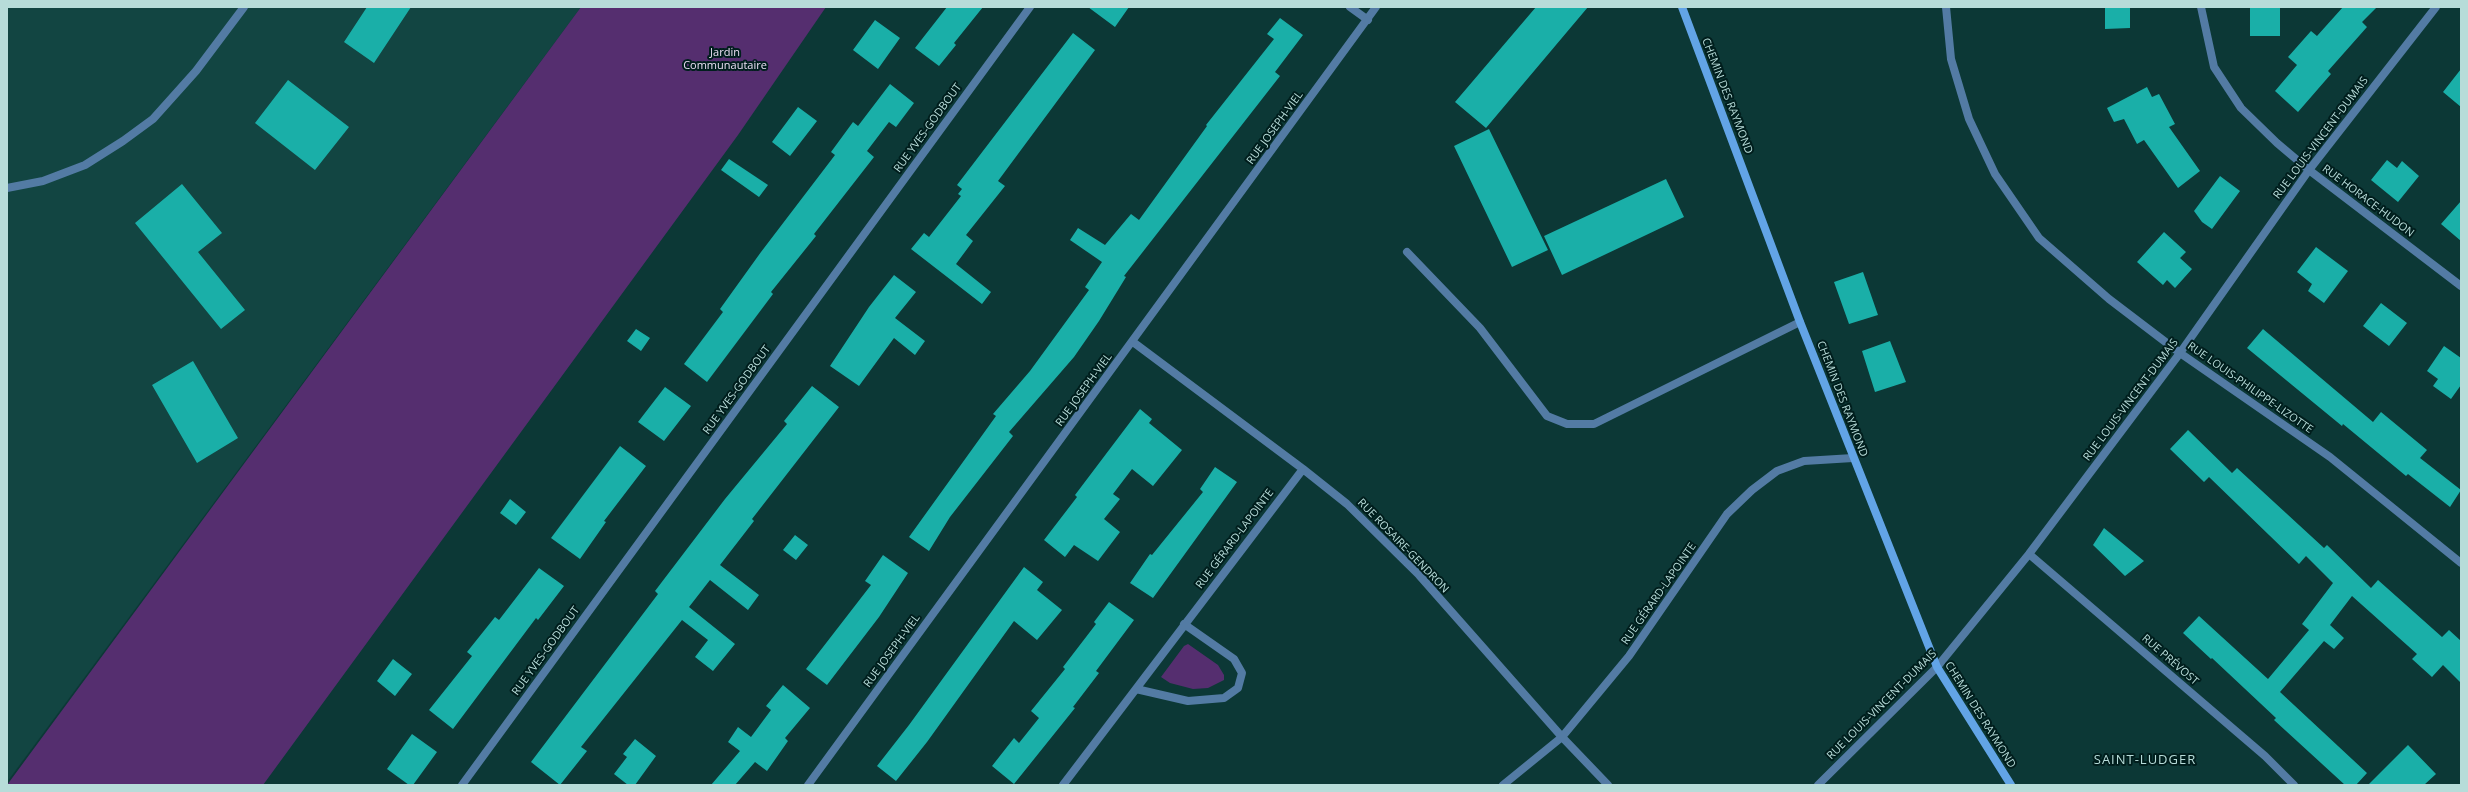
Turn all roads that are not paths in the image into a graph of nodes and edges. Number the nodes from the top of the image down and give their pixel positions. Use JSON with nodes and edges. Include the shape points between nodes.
{"nodes":[{"id":1,"x":244,"y":7,"type":"edge"},
{"id":2,"x":1030,"y":7,"type":"edge"},
{"id":3,"x":1350,"y":7,"type":"edge"},
{"id":4,"x":1376,"y":7,"type":"edge"},
{"id":5,"x":1682,"y":7,"type":"edge"},
{"id":6,"x":1946,"y":7,"type":"edge"},
{"id":7,"x":2201,"y":7,"type":"edge"},
{"id":8,"x":2436,"y":7,"type":"edge"},
{"id":9,"x":1368,"y":20,"type":"junction"},
{"id":10,"x":2309,"y":170,"type":"junction"},
{"id":11,"x":7,"y":188,"type":"edge"},
{"id":12,"x":1407,"y":252,"type":"dead end"},
{"id":13,"x":2461,"y":286,"type":"edge"},
{"id":14,"x":1800,"y":322,"type":"junction"},
{"id":15,"x":1133,"y":342,"type":"junction"},
{"id":16,"x":2180,"y":353,"type":"junction"},
{"id":17,"x":1853,"y":458,"type":"junction"},
{"id":18,"x":1303,"y":469,"type":"junction"},
{"id":19,"x":2029,"y":554,"type":"junction"},
{"id":20,"x":2461,"y":563,"type":"edge"},
{"id":21,"x":1184,"y":624,"type":"junction"},
{"id":22,"x":1937,"y":667,"type":"junction"},
{"id":23,"x":1136,"y":689,"type":"junction"},
{"id":24,"x":1562,"y":737,"type":"junction"},
{"id":25,"x":462,"y":785,"type":"edge"},
{"id":26,"x":808,"y":785,"type":"edge"},
{"id":27,"x":1063,"y":785,"type":"edge"},
{"id":28,"x":1503,"y":785,"type":"edge"},
{"id":29,"x":1608,"y":785,"type":"edge"},
{"id":30,"x":1818,"y":785,"type":"edge"},
{"id":31,"x":2011,"y":785,"type":"edge"},
{"id":32,"x":2294,"y":785,"type":"edge"}],
"edges":[{"from":1,"to":11,"type":"street","via":[[196,71],[153,119],[85,165],[43,181]]},
{"from":2,"to":25,"type":"street","name":"RUE YVES-GODBOUT"},
{"from":3,"to":9,"type":"street"},
{"from":4,"to":9,"type":"street","name":"RUE JOSEPH-VIEL"},
{"from":5,"to":14,"type":"street","name":"CHEMIN DES RAYMOND"},
{"from":6,"to":16,"type":"street","name":"RUE LOUIS-PHILIPPE-LIZOTTE","via":[[1951,58],[1969,119],[1995,174],[2039,238],[2109,299]]},
{"from":7,"to":10,"type":"street","name":"RUE HORACE-HUDON","via":[[2214,67],[2221,79],[2241,108]]},
{"from":8,"to":10,"type":"street","name":"RUE LOUIS-VINCENT-DUMAIS"},
{"from":9,"to":15,"type":"street","name":"RUE JOSEPH-VIEL"},
{"from":10,"to":13,"type":"street","name":"RUE HORACE-HUDON"},
{"from":10,"to":16,"type":"street","name":"RUE LOUIS-VINCENT-DUMAIS"},
{"from":12,"to":14,"type":"street","via":[[1480,328],[1547,416],[1567,424],[1594,424]]},
{"from":14,"to":17,"type":"street","name":"CHEMIN DES RAYMOND"},
{"from":15,"to":18,"type":"street","name":"RUE ROSAIRE-GENDRON"},
{"from":15,"to":26,"type":"street","name":"RUE JOSEPH-VIEL"},
{"from":16,"to":19,"type":"street","name":"RUE LOUIS-VINCENT-DUMAIS"},
{"from":16,"to":20,"type":"street","name":"RUE LOUIS-PHILIPPE-LIZOTTE","via":[[2330,457]]},
{"from":17,"to":22,"type":"street","name":"CHEMIN DES RAYMOND"},
{"from":17,"to":24,"type":"street","name":"RUE GÉRARD-LAPOINTE","via":[[1804,461],[1777,471],[1752,490],[1727,514],[1629,656]]},
{"from":18,"to":21,"type":"street","name":"RUE GÉRARD-LAPOINTE"},
{"from":18,"to":24,"type":"street","name":"RUE ROSAIRE-GENDRON","via":[[1347,504],[1419,575]]},
{"from":19,"to":22,"type":"street","name":"RUE LOUIS-VINCENT-DUMAIS"},
{"from":19,"to":32,"type":"street","name":"RUE PRÉVOST","via":[[2265,756]]},
{"from":21,"to":23,"type":"street","name":"RUE GÉRARD-LAPOINTE"},
{"from":21,"to":23,"type":"street","via":[[1234,658],[1242,673],[1238,688],[1224,698],[1188,701]]},
{"from":22,"to":30,"type":"street","name":"RUE LOUIS-VINCENT-DUMAIS"},
{"from":22,"to":31,"type":"street","name":"CHEMIN DES RAYMOND"},
{"from":23,"to":27,"type":"street","name":"RUE GÉRARD-LAPOINTE"},
{"from":24,"to":28,"type":"street","name":"RUE GÉRARD-LAPOINTE"},
{"from":24,"to":29,"type":"street","name":"RUE ROSAIRE-GENDRON"}]}
